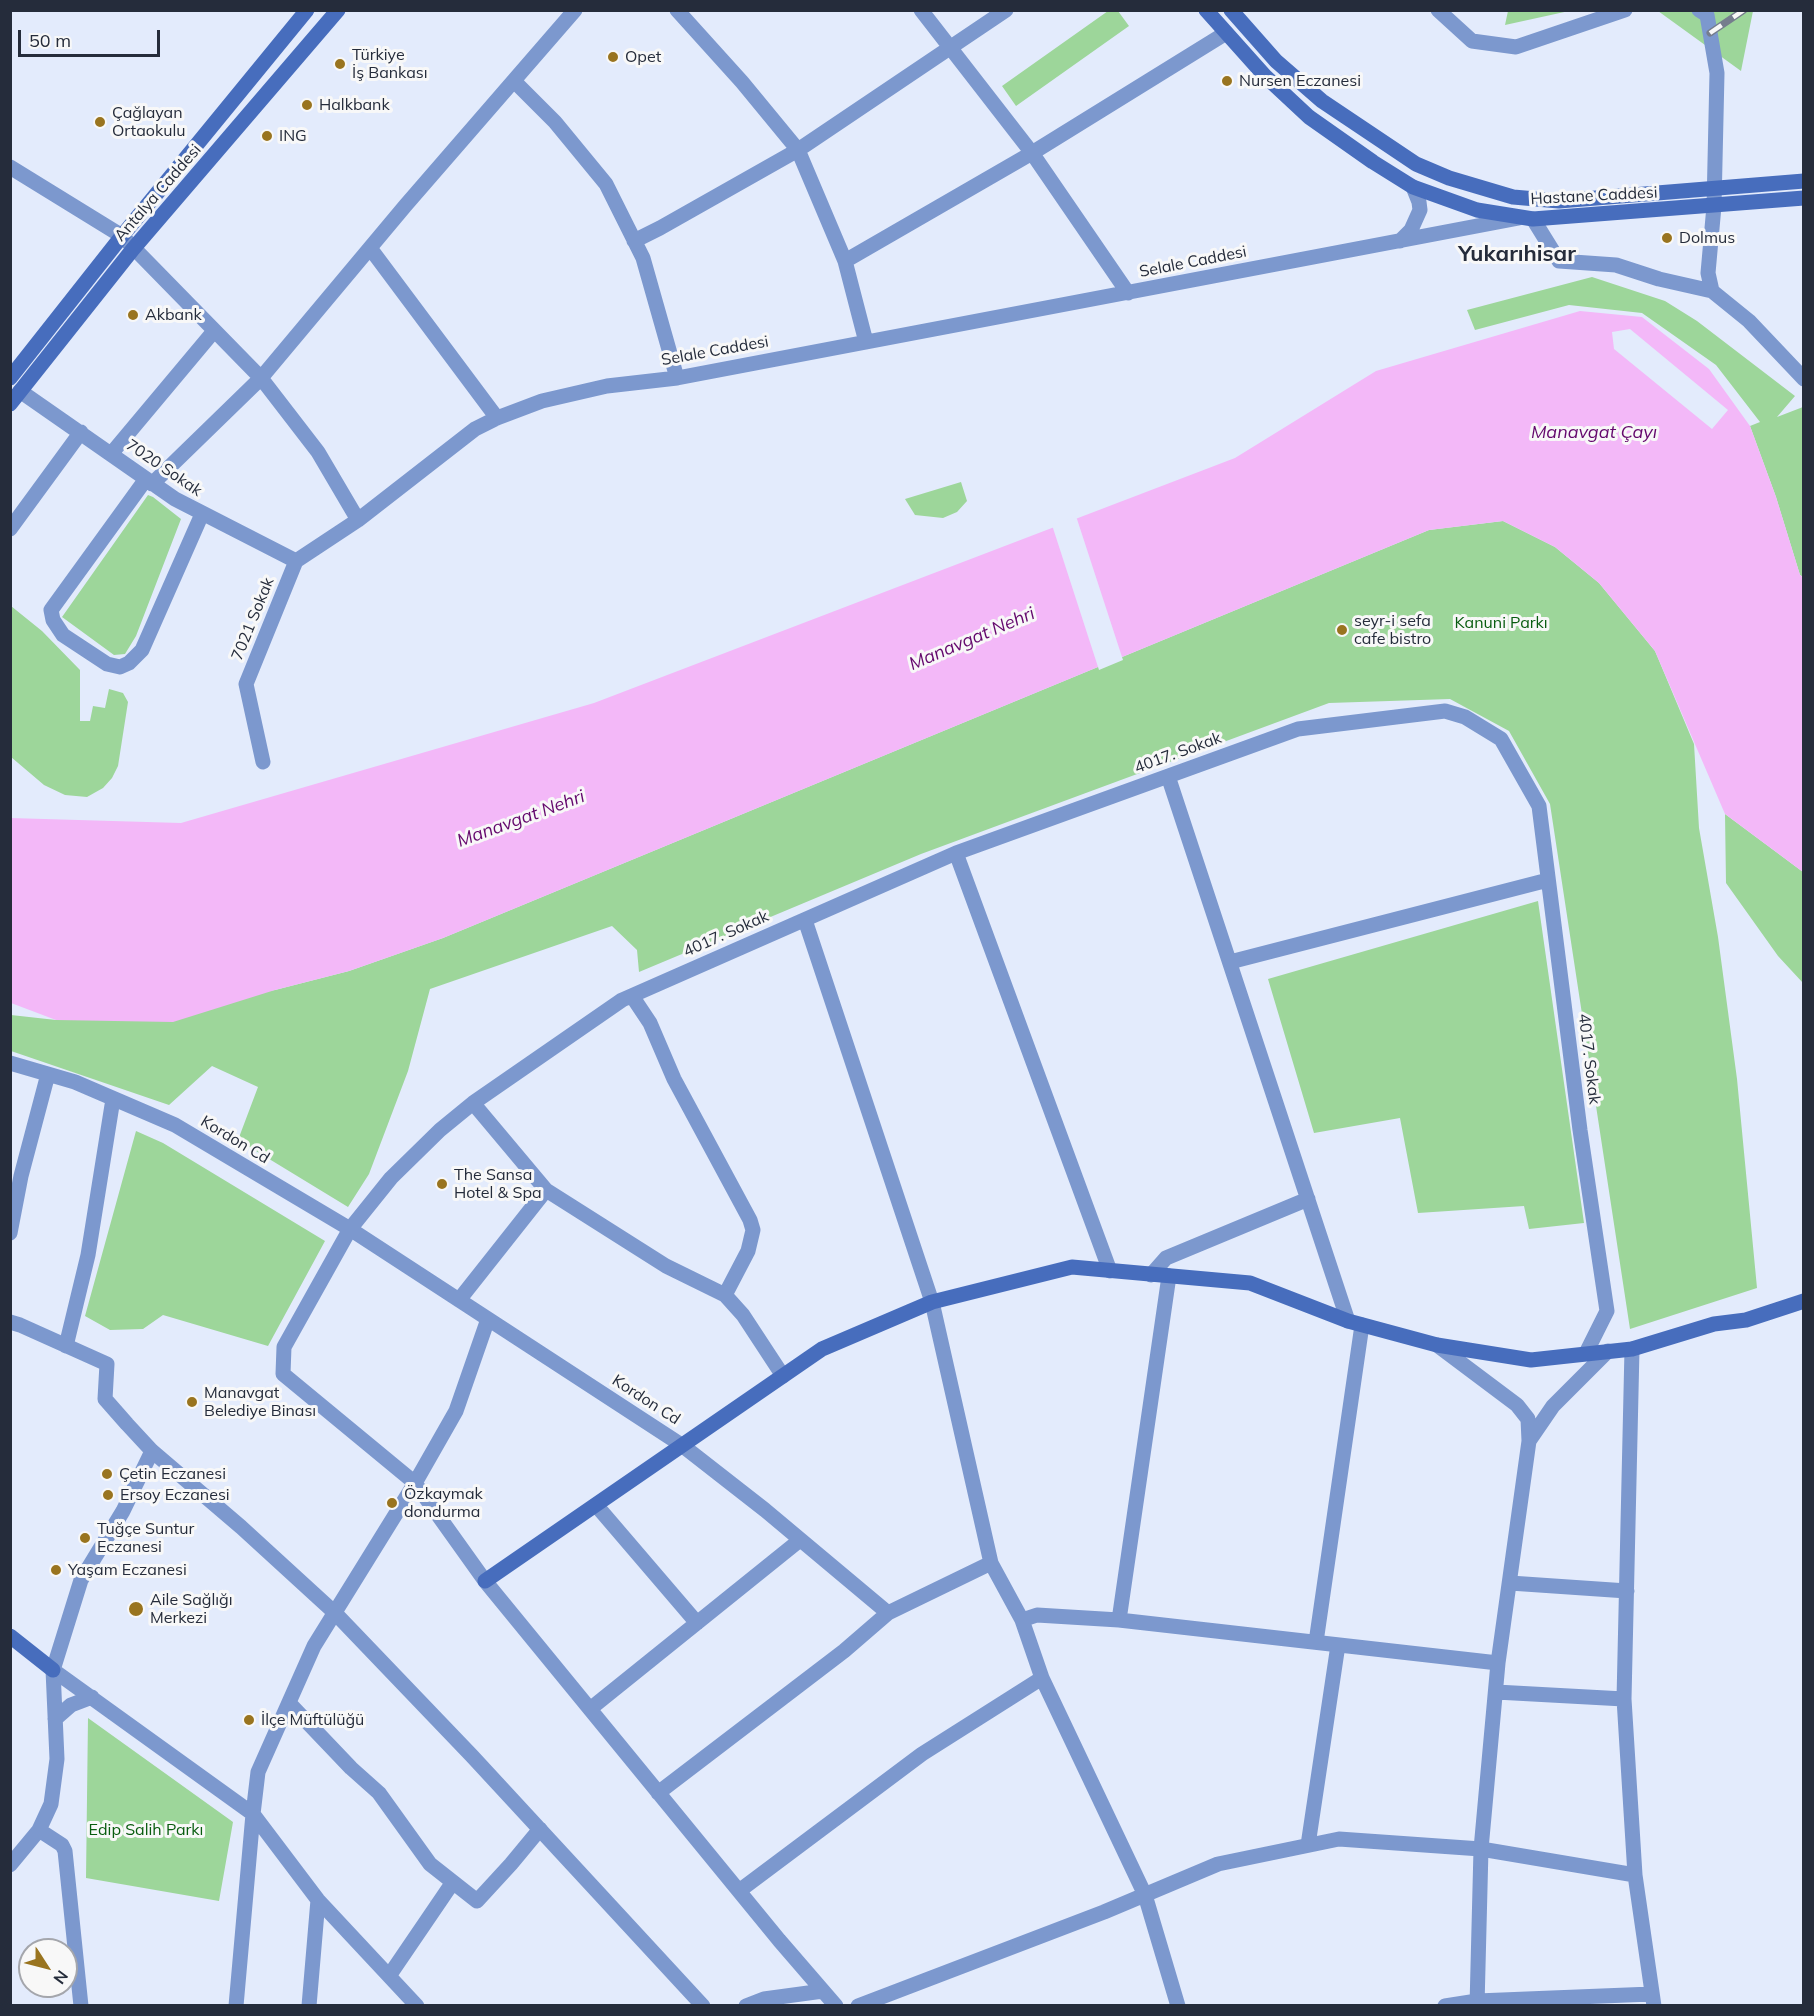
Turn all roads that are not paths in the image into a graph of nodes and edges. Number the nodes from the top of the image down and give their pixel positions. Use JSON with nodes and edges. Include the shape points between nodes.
{"nodes":[{"id":1,"x":307,"y":10,"type":"edge"},
{"id":2,"x":338,"y":10,"type":"edge"},
{"id":3,"x":575,"y":10,"type":"edge"},
{"id":4,"x":676,"y":10,"type":"edge"},
{"id":5,"x":921,"y":10,"type":"edge"},
{"id":6,"x":1006,"y":10,"type":"edge"},
{"id":7,"x":1206,"y":10,"type":"edge"},
{"id":8,"x":1231,"y":10,"type":"edge"},
{"id":9,"x":1438,"y":10,"type":"edge"},
{"id":10,"x":1625,"y":10,"type":"edge"},
{"id":11,"x":1699,"y":10,"type":"edge"},
{"id":12,"x":1226,"y":33,"type":"junction"},
{"id":13,"x":950,"y":48,"type":"junction"},
{"id":14,"x":514,"y":81,"type":"junction"},
{"id":15,"x":798,"y":150,"type":"junction"},
{"id":16,"x":1032,"y":153,"type":"junction"},
{"id":17,"x":10,"y":167,"type":"edge"},
{"id":18,"x":1803,"y":181,"type":"edge"},
{"id":19,"x":1413,"y":187,"type":"junction"},
{"id":20,"x":1715,"y":187,"type":"junction"},
{"id":21,"x":1803,"y":198,"type":"edge"},
{"id":22,"x":1714,"y":206,"type":"junction"},
{"id":23,"x":1527,"y":218,"type":"junction"},
{"id":24,"x":122,"y":236,"type":"junction"},
{"id":25,"x":634,"y":241,"type":"junction"},
{"id":26,"x":1400,"y":241,"type":"junction"},
{"id":27,"x":370,"y":248,"type":"junction"},
{"id":28,"x":133,"y":249,"type":"junction"},
{"id":29,"x":845,"y":261,"type":"junction"},
{"id":30,"x":1712,"y":291,"type":"junction"},
{"id":31,"x":1128,"y":293,"type":"junction"},
{"id":32,"x":214,"y":331,"type":"junction"},
{"id":33,"x":866,"y":342,"type":"junction"},
{"id":34,"x":10,"y":378,"type":"edge"},
{"id":35,"x":261,"y":378,"type":"junction"},
{"id":36,"x":677,"y":378,"type":"junction"},
{"id":37,"x":1803,"y":379,"type":"edge"},
{"id":38,"x":20,"y":391,"type":"junction"},
{"id":39,"x":10,"y":404,"type":"edge"},
{"id":40,"x":497,"y":418,"type":"junction"},
{"id":41,"x":81,"y":432,"type":"junction"},
{"id":42,"x":111,"y":454,"type":"junction"},
{"id":43,"x":149,"y":482,"type":"junction"},
{"id":44,"x":202,"y":514,"type":"junction"},
{"id":45,"x":358,"y":520,"type":"junction"},
{"id":46,"x":10,"y":529,"type":"edge"},
{"id":47,"x":296,"y":561,"type":"junction"},
{"id":48,"x":263,"y":762,"type":"dead end"},
{"id":49,"x":1167,"y":776,"type":"junction"},
{"id":50,"x":956,"y":853,"type":"junction"},
{"id":51,"x":1548,"y":880,"type":"junction"},
{"id":52,"x":805,"y":920,"type":"junction"},
{"id":53,"x":1230,"y":962,"type":"junction"},
{"id":54,"x":632,"y":996,"type":"junction"},
{"id":55,"x":10,"y":1063,"type":"edge"},
{"id":56,"x":48,"y":1074,"type":"junction"},
{"id":57,"x":113,"y":1099,"type":"junction"},
{"id":58,"x":473,"y":1103,"type":"junction"},
{"id":59,"x":16,"y":1175,"type":"edge"},
{"id":60,"x":546,"y":1190,"type":"junction"},
{"id":61,"x":1308,"y":1198,"type":"junction"},
{"id":62,"x":350,"y":1229,"type":"junction"},
{"id":63,"x":10,"y":1233,"type":"edge"},
{"id":64,"x":1110,"y":1271,"type":"junction"},
{"id":65,"x":1151,"y":1275,"type":"junction"},
{"id":66,"x":1169,"y":1276,"type":"junction"},
{"id":67,"x":725,"y":1295,"type":"junction"},
{"id":68,"x":459,"y":1300,"type":"junction"},
{"id":69,"x":1803,"y":1301,"type":"edge"},
{"id":70,"x":932,"y":1302,"type":"junction"},
{"id":71,"x":488,"y":1319,"type":"junction"},
{"id":72,"x":10,"y":1322,"type":"edge"},
{"id":73,"x":1355,"y":1323,"type":"junction"},
{"id":74,"x":1437,"y":1345,"type":"junction"},
{"id":75,"x":66,"y":1346,"type":"junction"},
{"id":76,"x":1632,"y":1349,"type":"junction"},
{"id":77,"x":1608,"y":1351,"type":"junction"},
{"id":78,"x":1586,"y":1353,"type":"junction"},
{"id":79,"x":783,"y":1376,"type":"junction"},
{"id":80,"x":1530,"y":1441,"type":"junction"},
{"id":81,"x":683,"y":1446,"type":"junction"},
{"id":82,"x":152,"y":1452,"type":"junction"},
{"id":83,"x":416,"y":1483,"type":"junction"},
{"id":84,"x":596,"y":1505,"type":"junction"},
{"id":85,"x":800,"y":1540,"type":"junction"},
{"id":86,"x":991,"y":1563,"type":"junction"},
{"id":87,"x":485,"y":1581,"type":"junction"},
{"id":88,"x":1510,"y":1583,"type":"junction"},
{"id":89,"x":1627,"y":1590,"type":"junction"},
{"id":90,"x":335,"y":1613,"type":"junction"},
{"id":91,"x":888,"y":1613,"type":"junction"},
{"id":92,"x":1023,"y":1620,"type":"junction"},
{"id":93,"x":1119,"y":1620,"type":"junction"},
{"id":94,"x":697,"y":1623,"type":"junction"},
{"id":95,"x":10,"y":1636,"type":"edge"},
{"id":96,"x":1316,"y":1642,"type":"junction"},
{"id":97,"x":1338,"y":1645,"type":"junction"},
{"id":98,"x":1498,"y":1663,"type":"junction"},
{"id":99,"x":53,"y":1670,"type":"junction"},
{"id":100,"x":1042,"y":1678,"type":"junction"},
{"id":101,"x":1496,"y":1692,"type":"junction"},
{"id":102,"x":92,"y":1697,"type":"junction"},
{"id":103,"x":1624,"y":1700,"type":"junction"},
{"id":104,"x":289,"y":1703,"type":"junction"},
{"id":105,"x":590,"y":1709,"type":"junction"},
{"id":106,"x":55,"y":1719,"type":"junction"},
{"id":107,"x":658,"y":1793,"type":"junction"},
{"id":108,"x":253,"y":1814,"type":"junction"},
{"id":109,"x":540,"y":1829,"type":"junction"},
{"id":110,"x":39,"y":1830,"type":"junction"},
{"id":111,"x":1308,"y":1845,"type":"junction"},
{"id":112,"x":1481,"y":1849,"type":"junction"},
{"id":113,"x":10,"y":1865,"type":"edge"},
{"id":114,"x":1635,"y":1875,"type":"junction"},
{"id":115,"x":453,"y":1882,"type":"junction"},
{"id":116,"x":739,"y":1891,"type":"junction"},
{"id":117,"x":1145,"y":1895,"type":"junction"},
{"id":118,"x":318,"y":1900,"type":"junction"},
{"id":119,"x":389,"y":1976,"type":"junction"},
{"id":120,"x":823,"y":1991,"type":"junction"},
{"id":121,"x":1653,"y":2000,"type":"edge"},
{"id":122,"x":1477,"y":2003,"type":"edge"},
{"id":123,"x":81,"y":2006,"type":"edge"},
{"id":124,"x":236,"y":2006,"type":"edge"},
{"id":125,"x":309,"y":2006,"type":"edge"},
{"id":126,"x":417,"y":2006,"type":"edge"},
{"id":127,"x":703,"y":2006,"type":"edge"},
{"id":128,"x":746,"y":2006,"type":"edge"},
{"id":129,"x":836,"y":2006,"type":"edge"},
{"id":130,"x":858,"y":2006,"type":"edge"},
{"id":131,"x":1178,"y":2006,"type":"edge"},
{"id":132,"x":1445,"y":2006,"type":"edge"}],
"edges":[{"from":1,"to":24,"type":"main road","name":"Antalya Caddesi"},
{"from":2,"to":28,"type":"main road","name":"Antalya Caddesi"},
{"from":3,"to":14,"type":"street"},
{"from":4,"to":15,"type":"street"},
{"from":5,"to":13,"type":"street"},
{"from":6,"to":13,"type":"street"},
{"from":7,"to":12,"type":"main road","name":"Hastane Caddesi"},
{"from":8,"to":20,"type":"main road","name":"Hastane Caddesi","via":[[1276,61],[1322,101],[1416,164],[1449,178],[1513,197],[1559,201]]},
{"from":9,"to":10,"type":"street","via":[[1472,41],[1516,47]]},
{"from":11,"to":20,"type":"street","via":[[1707,15],[1717,73]]},
{"from":12,"to":16,"type":"street"},
{"from":12,"to":19,"type":"main road","name":"Hastane Caddesi","via":[[1309,117]]},
{"from":13,"to":15,"type":"street"},
{"from":13,"to":16,"type":"street"},
{"from":14,"to":25,"type":"street","via":[[555,122],[606,184]]},
{"from":14,"to":27,"type":"street"},
{"from":15,"to":25,"type":"street"},
{"from":15,"to":29,"type":"street"},
{"from":16,"to":29,"type":"street"},
{"from":16,"to":31,"type":"street"},
{"from":17,"to":24,"type":"street"},
{"from":18,"to":20,"type":"main road","name":"Hastane Caddesi"},
{"from":19,"to":23,"type":"main road","name":"Hastane Caddesi","via":[[1477,210]]},
{"from":19,"to":26,"type":"street","via":[[1420,210],[1411,230]]},
{"from":20,"to":22,"type":"street"},
{"from":21,"to":22,"type":"main road","name":"Hastane Caddesi"},
{"from":22,"to":23,"type":"main road","name":"Hastane Caddesi"},
{"from":22,"to":30,"type":"street","via":[[1708,273]]},
{"from":23,"to":26,"type":"street","name":"Selale Caddesi"},
{"from":23,"to":30,"type":"street","via":[[1559,261],[1616,265]]},
{"from":24,"to":28,"type":"street"},
{"from":24,"to":34,"type":"main road","name":"Antalya Caddesi"},
{"from":25,"to":36,"type":"street","via":[[643,258]]},
{"from":26,"to":31,"type":"street","name":"Selale Caddesi"},
{"from":27,"to":35,"type":"street"},
{"from":27,"to":40,"type":"street"},
{"from":28,"to":32,"type":"street"},
{"from":28,"to":38,"type":"main road","name":"Antalya Caddesi"},
{"from":29,"to":33,"type":"street"},
{"from":30,"to":37,"type":"street","via":[[1749,321]]},
{"from":31,"to":33,"type":"street","name":"Selale Caddesi"},
{"from":32,"to":35,"type":"street"},
{"from":32,"to":42,"type":"street"},
{"from":33,"to":36,"type":"street","name":"Selale Caddesi"},
{"from":35,"to":43,"type":"street"},
{"from":35,"to":45,"type":"street","via":[[318,452]]},
{"from":36,"to":40,"type":"street","name":"Selale Caddesi","via":[[607,386],[542,401]]},
{"from":38,"to":39,"type":"main road","name":"Antalya Caddesi"},
{"from":38,"to":41,"type":"street","name":"7020 Sokak"},
{"from":40,"to":45,"type":"street","name":"Selale Caddesi","via":[[475,429]]},
{"from":41,"to":42,"type":"street","name":"7020 Sokak"},
{"from":41,"to":46,"type":"street"},
{"from":42,"to":43,"type":"street","name":"7020 Sokak"},
{"from":43,"to":44,"type":"street","name":"7020 Sokak"},
{"from":43,"to":44,"type":"street","via":[[51,610],[63,635],[97,658],[120,667],[142,650]]},
{"from":44,"to":47,"type":"street","name":"7020 Sokak"},
{"from":45,"to":47,"type":"street","name":"Selale Caddesi"},
{"from":47,"to":48,"type":"street","name":"7021 Sokak","via":[[246,684]]},
{"from":49,"to":50,"type":"street","name":"4017. Sokak"},
{"from":49,"to":51,"type":"street","name":"4017. Sokak","via":[[1298,729],[1445,711],[1465,717],[1501,739],[1539,806]]},
{"from":49,"to":53,"type":"street"},
{"from":50,"to":52,"type":"street","name":"4017. Sokak"},
{"from":50,"to":64,"type":"street"},
{"from":51,"to":53,"type":"street"},
{"from":51,"to":78,"type":"street","name":"4017. Sokak","via":[[1607,1311]]},
{"from":52,"to":54,"type":"street","name":"4017. Sokak"},
{"from":52,"to":70,"type":"street"},
{"from":53,"to":61,"type":"street"},
{"from":54,"to":58,"type":"street","name":"4017. Sokak"},
{"from":54,"to":67,"type":"street","via":[[650,1023],[674,1079],[750,1220],[753,1230],[748,1251]]},
{"from":55,"to":56,"type":"street","name":"Kordon Cd"},
{"from":56,"to":57,"type":"street","name":"Kordon Cd"},
{"from":56,"to":59,"type":"street"},
{"from":57,"to":62,"type":"street","name":"Kordon Cd","via":[[175,1125]]},
{"from":57,"to":75,"type":"street","via":[[87,1255]]},
{"from":58,"to":60,"type":"street"},
{"from":58,"to":62,"type":"street","name":"4017. Sokak","via":[[391,1178]]},
{"from":59,"to":63,"type":"street"},
{"from":60,"to":67,"type":"street","via":[[666,1266]]},
{"from":60,"to":68,"type":"street"},
{"from":61,"to":65,"type":"street","via":[[1166,1257]]},
{"from":61,"to":73,"type":"street"},
{"from":62,"to":68,"type":"street","name":"Kordon Cd"},
{"from":62,"to":83,"type":"street","name":"4017. Sokak","via":[[284,1347],[283,1374]]},
{"from":64,"to":65,"type":"main road"},
{"from":64,"to":70,"type":"main road","via":[[1072,1267]]},
{"from":65,"to":66,"type":"main road"},
{"from":66,"to":73,"type":"main road","via":[[1250,1283]]},
{"from":66,"to":93,"type":"street"},
{"from":67,"to":79,"type":"street"},
{"from":68,"to":71,"type":"street","name":"Kordon Cd"},
{"from":69,"to":76,"type":"main road"},
{"from":70,"to":79,"type":"main road","via":[[822,1349]]},
{"from":70,"to":86,"type":"street"},
{"from":71,"to":81,"type":"street","name":"Kordon Cd"},
{"from":71,"to":83,"type":"street","via":[[456,1411]]},
{"from":72,"to":75,"type":"street"},
{"from":73,"to":74,"type":"main road"},
{"from":73,"to":96,"type":"street"},
{"from":74,"to":78,"type":"main road","via":[[1531,1360]]},
{"from":74,"to":80,"type":"street","via":[[1517,1406],[1528,1419]]},
{"from":75,"to":82,"type":"street","via":[[107,1364],[105,1399]]},
{"from":76,"to":77,"type":"main road"},
{"from":76,"to":89,"type":"street"},
{"from":77,"to":78,"type":"main road"},
{"from":77,"to":80,"type":"street","via":[[1553,1406]]},
{"from":79,"to":81,"type":"main road"},
{"from":80,"to":88,"type":"street"},
{"from":81,"to":84,"type":"main road"},
{"from":81,"to":85,"type":"street","name":"Kordon Cd"},
{"from":82,"to":90,"type":"street"},
{"from":82,"to":99,"type":"street","via":[[123,1511],[81,1580]]},
{"from":83,"to":87,"type":"street"},
{"from":83,"to":90,"type":"street"},
{"from":84,"to":87,"type":"main road"},
{"from":84,"to":94,"type":"street"},
{"from":85,"to":91,"type":"street","name":"Kordon Cd"},
{"from":85,"to":94,"type":"street"},
{"from":86,"to":91,"type":"street"},
{"from":86,"to":92,"type":"street"},
{"from":87,"to":105,"type":"street"},
{"from":88,"to":89,"type":"street"},
{"from":88,"to":98,"type":"street"},
{"from":89,"to":103,"type":"street"},
{"from":90,"to":104,"type":"street","via":[[314,1646]]},
{"from":90,"to":109,"type":"street"},
{"from":91,"to":107,"type":"street"},
{"from":92,"to":93,"type":"street","via":[[1037,1615]]},
{"from":92,"to":100,"type":"street"},
{"from":93,"to":96,"type":"street"},
{"from":94,"to":105,"type":"street"},
{"from":95,"to":99,"type":"main road"},
{"from":96,"to":97,"type":"street"},
{"from":97,"to":98,"type":"street"},
{"from":97,"to":111,"type":"street"},
{"from":98,"to":101,"type":"street"},
{"from":99,"to":102,"type":"street"},
{"from":99,"to":106,"type":"street"},
{"from":100,"to":116,"type":"street","via":[[922,1754]]},
{"from":100,"to":117,"type":"street"},
{"from":101,"to":103,"type":"street"},
{"from":101,"to":112,"type":"street"},
{"from":102,"to":106,"type":"street","via":[[71,1705]]},
{"from":102,"to":108,"type":"street"},
{"from":103,"to":114,"type":"street"},
{"from":104,"to":108,"type":"street","via":[[258,1772]]},
{"from":104,"to":115,"type":"street","via":[[379,1793],[430,1864]]},
{"from":105,"to":107,"type":"street"},
{"from":106,"to":110,"type":"street","via":[[57,1759],[51,1804]]},
{"from":107,"to":116,"type":"street"},
{"from":108,"to":118,"type":"street"},
{"from":108,"to":124,"type":"street"},
{"from":109,"to":115,"type":"street","via":[[477,1901]]},
{"from":109,"to":127,"type":"street"},
{"from":110,"to":113,"type":"street"},
{"from":110,"to":123,"type":"street","via":[[65,1851]]},
{"from":111,"to":112,"type":"street","via":[[1339,1839]]},
{"from":111,"to":117,"type":"street","via":[[1218,1864]]},
{"from":112,"to":114,"type":"street"},
{"from":112,"to":122,"type":"street"},
{"from":114,"to":121,"type":"street"},
{"from":115,"to":119,"type":"street"},
{"from":116,"to":120,"type":"street"},
{"from":117,"to":130,"type":"street"},
{"from":117,"to":131,"type":"street"},
{"from":118,"to":119,"type":"street"},
{"from":118,"to":125,"type":"street"},
{"from":119,"to":126,"type":"street"},
{"from":120,"to":128,"type":"street","via":[[764,1999]]},
{"from":120,"to":129,"type":"street"},
{"from":121,"to":122,"type":"street"},
{"from":122,"to":132,"type":"street"}]}
